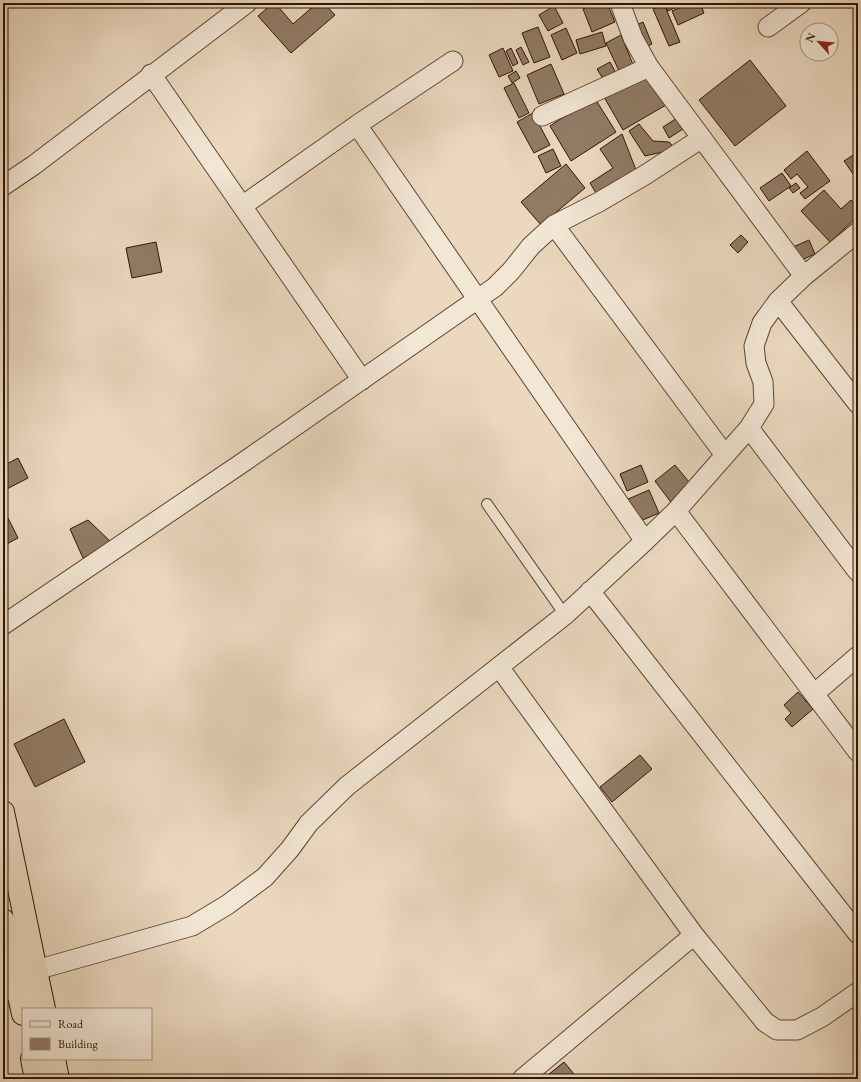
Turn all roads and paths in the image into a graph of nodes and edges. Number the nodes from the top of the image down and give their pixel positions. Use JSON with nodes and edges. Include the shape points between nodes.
{"nodes":[{"id":1,"x":247,"y":3,"type":"edge"},
{"id":2,"x":620,"y":3,"type":"edge"},
{"id":3,"x":800,"y":3,"type":"edge"},
{"id":4,"x":768,"y":27,"type":"dead end"},
{"id":5,"x":453,"y":61,"type":"dead end"},
{"id":6,"x":649,"y":67,"type":"junction"},
{"id":7,"x":151,"y":74,"type":"junction"},
{"id":8,"x":542,"y":116,"type":"dead end"},
{"id":9,"x":357,"y":125,"type":"junction"},
{"id":10,"x":702,"y":138,"type":"junction"},
{"id":11,"x":3,"y":186,"type":"edge"},
{"id":12,"x":242,"y":206,"type":"junction"},
{"id":13,"x":554,"y":225,"type":"junction"},
{"id":14,"x":858,"y":232,"type":"edge"},
{"id":15,"x":804,"y":276,"type":"junction"},
{"id":16,"x":477,"y":299,"type":"junction"},
{"id":17,"x":778,"y":301,"type":"junction"},
{"id":18,"x":362,"y":380,"type":"junction"},
{"id":19,"x":858,"y":404,"type":"edge"},
{"id":20,"x":749,"y":428,"type":"junction"},
{"id":21,"x":725,"y":455,"type":"junction"},
{"id":22,"x":487,"y":504,"type":"dead end"},
{"id":23,"x":676,"y":511,"type":"junction"},
{"id":24,"x":645,"y":541,"type":"junction"},
{"id":25,"x":858,"y":572,"type":"edge"},
{"id":26,"x":590,"y":591,"type":"junction"},
{"id":27,"x":565,"y":615,"type":"junction"},
{"id":28,"x":3,"y":625,"type":"edge"},
{"id":29,"x":858,"y":656,"type":"edge"},
{"id":30,"x":499,"y":667,"type":"junction"},
{"id":31,"x":814,"y":694,"type":"junction"},
{"id":32,"x":858,"y":752,"type":"edge"},
{"id":33,"x":3,"y":812,"type":"edge"},
{"id":34,"x":3,"y":920,"type":"edge"},
{"id":35,"x":858,"y":934,"type":"edge"},
{"id":36,"x":694,"y":935,"type":"junction"},
{"id":37,"x":36,"y":970,"type":"junction"},
{"id":38,"x":858,"y":992,"type":"edge"},
{"id":39,"x":11,"y":994,"type":"edge"},
{"id":40,"x":44,"y":1008,"type":"edge"},
{"id":41,"x":22,"y":1012,"type":"edge"},
{"id":42,"x":32,"y":1060,"type":"edge"},
{"id":43,"x":54,"y":1060,"type":"edge"},
{"id":44,"x":36,"y":1079,"type":"edge"},
{"id":45,"x":58,"y":1079,"type":"edge"},
{"id":46,"x":522,"y":1079,"type":"edge"}],
"edges":[{"from":1,"to":7,"type":"street"},
{"from":2,"to":6,"type":"street","via":[[632,38]]},
{"from":3,"to":4,"type":"street"},
{"from":5,"to":9,"type":"street"},
{"from":6,"to":8,"type":"street"},
{"from":6,"to":10,"type":"street"},
{"from":7,"to":11,"type":"street"},
{"from":7,"to":12,"type":"street"},
{"from":9,"to":12,"type":"street"},
{"from":9,"to":16,"type":"street"},
{"from":10,"to":13,"type":"street","via":[[645,175]]},
{"from":10,"to":15,"type":"street"},
{"from":12,"to":18,"type":"street"},
{"from":13,"to":16,"type":"street","via":[[531,246],[495,287]]},
{"from":13,"to":21,"type":"street"},
{"from":14,"to":15,"type":"street"},
{"from":15,"to":17,"type":"street"},
{"from":16,"to":18,"type":"street"},
{"from":16,"to":24,"type":"street"},
{"from":17,"to":19,"type":"street"},
{"from":17,"to":20,"type":"street","via":[[762,323],[754,346],[756,363],[763,382],[764,404]]},
{"from":18,"to":28,"type":"street"},
{"from":20,"to":21,"type":"street"},
{"from":20,"to":25,"type":"street"},
{"from":21,"to":23,"type":"street"},
{"from":22,"to":27,"type":"lane"},
{"from":23,"to":24,"type":"street"},
{"from":23,"to":31,"type":"street"},
{"from":24,"to":26,"type":"street"},
{"from":26,"to":27,"type":"street"},
{"from":26,"to":35,"type":"street"},
{"from":27,"to":30,"type":"street"},
{"from":29,"to":31,"type":"street"},
{"from":30,"to":36,"type":"street"},
{"from":30,"to":37,"type":"street","via":[[347,786],[309,823],[265,877],[227,905],[192,926]]},
{"from":31,"to":32,"type":"street"},
{"from":33,"to":37,"type":"highway"},
{"from":34,"to":39,"type":"highway"},
{"from":36,"to":38,"type":"street","via":[[765,1022],[777,1030],[797,1030],[822,1017]]},
{"from":36,"to":46,"type":"street"},
{"from":37,"to":40,"type":"highway"},
{"from":39,"to":41,"type":"highway"},
{"from":42,"to":44,"type":"highway"},
{"from":43,"to":45,"type":"highway"}]}
